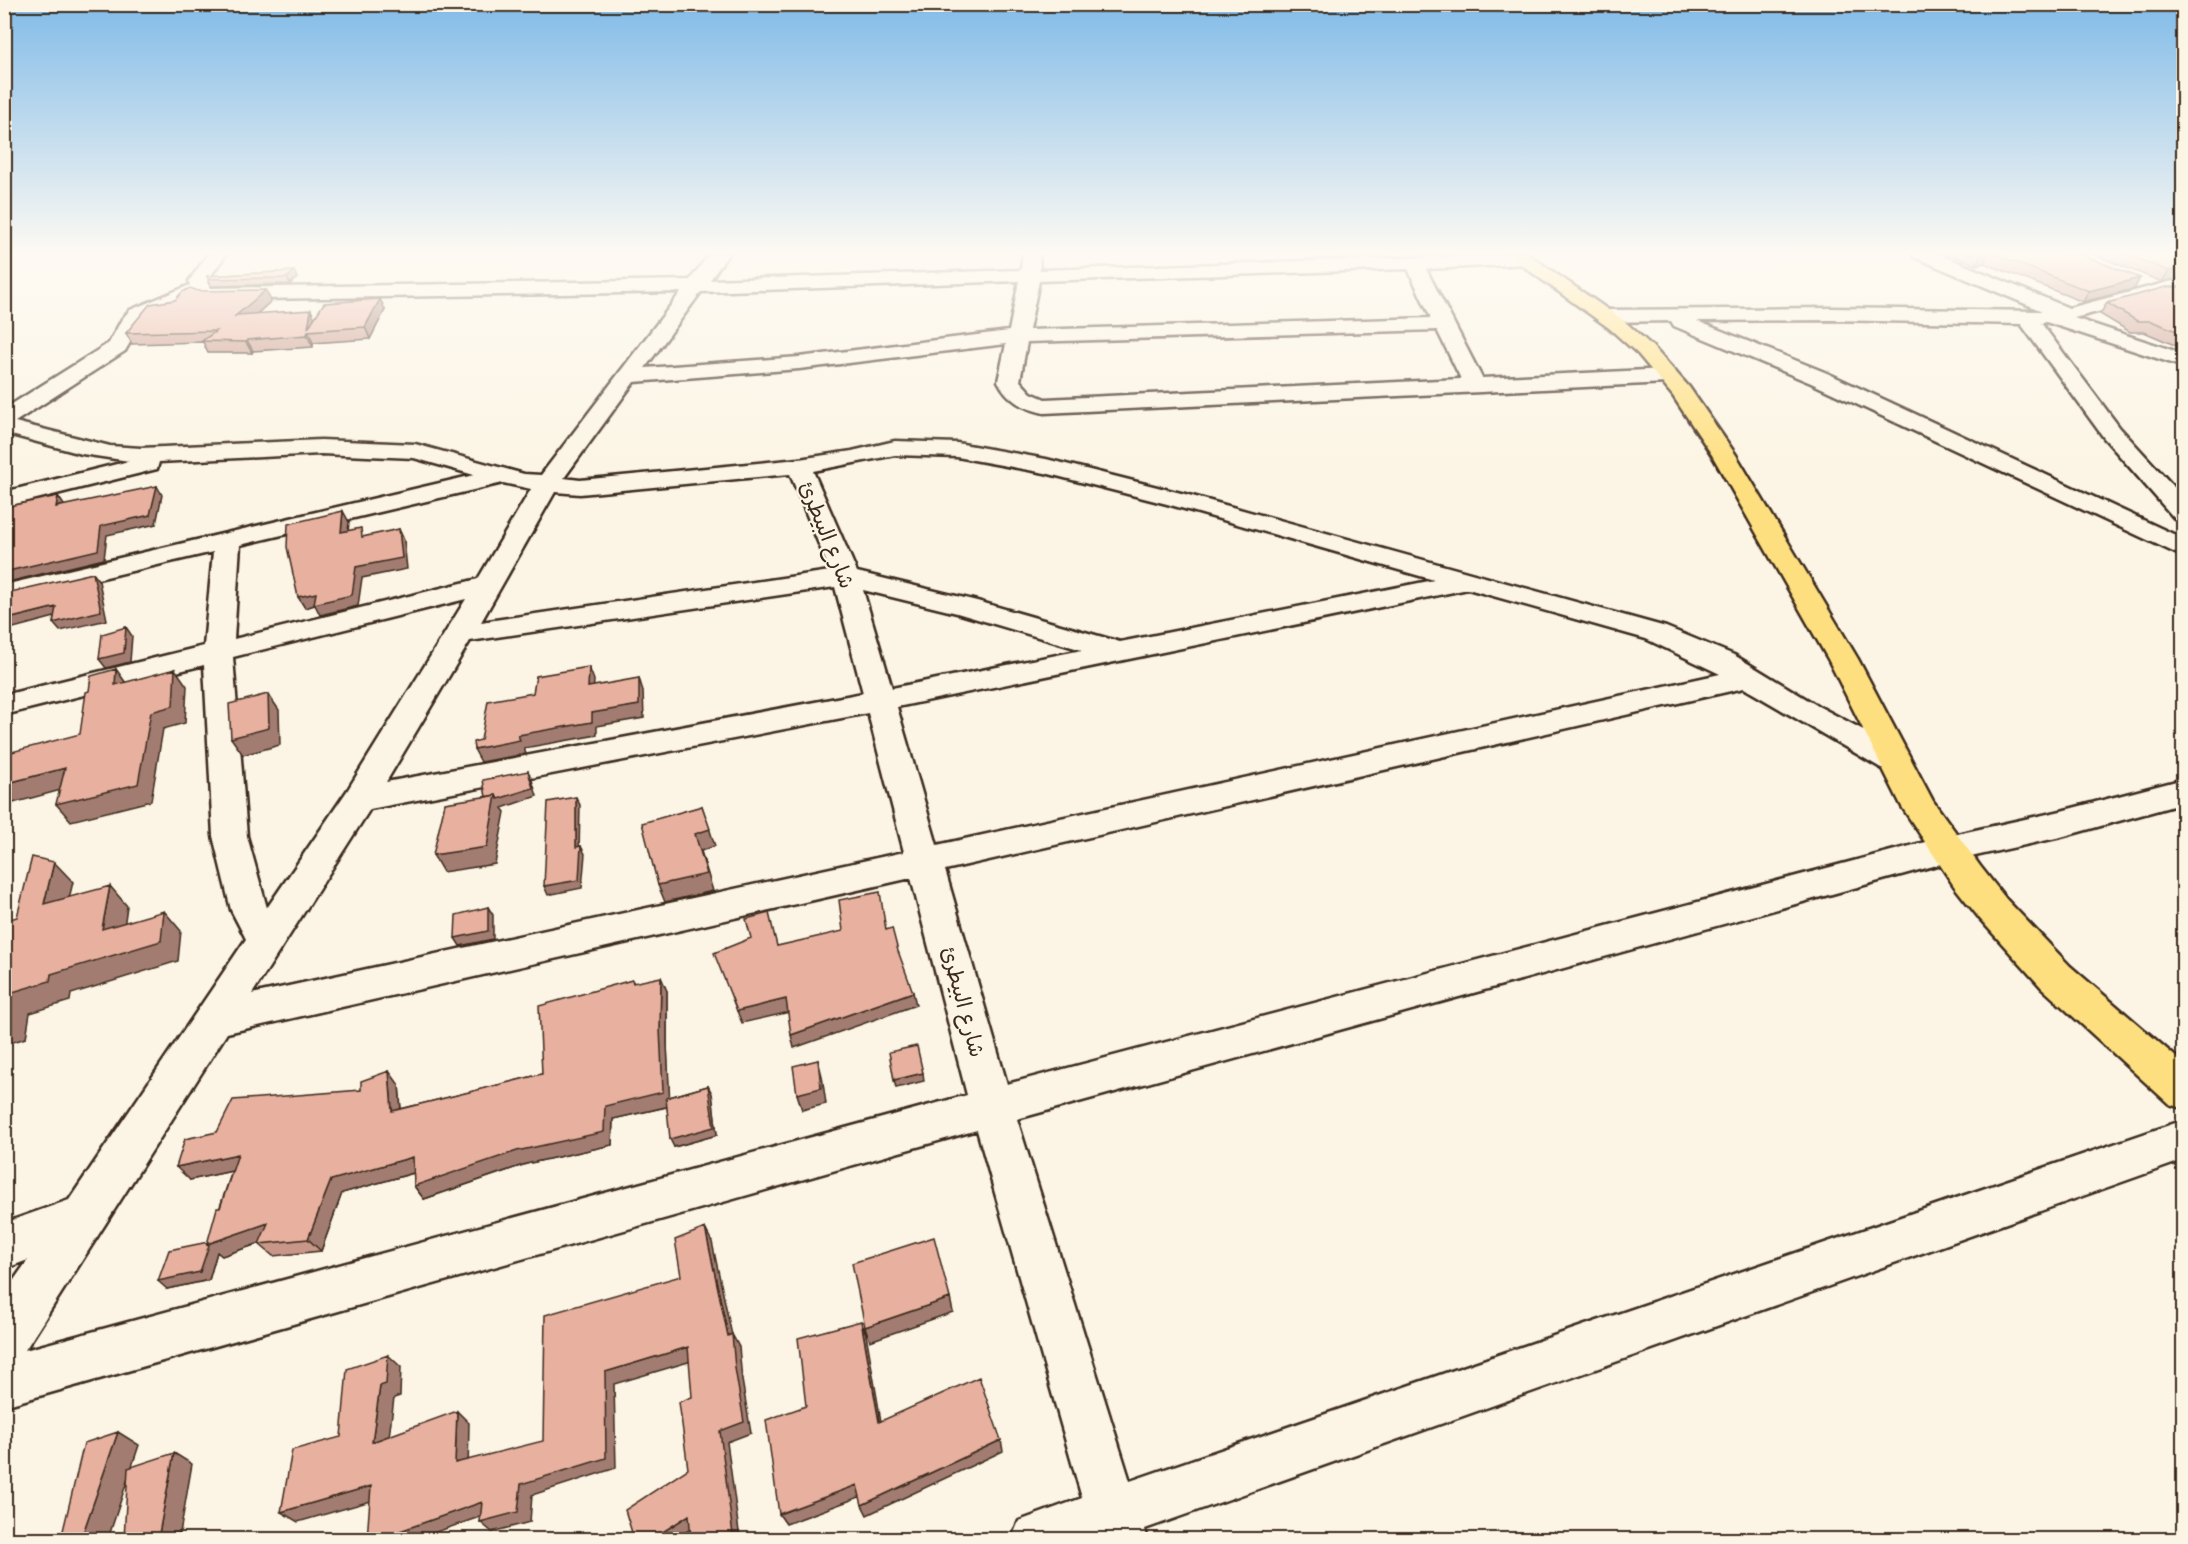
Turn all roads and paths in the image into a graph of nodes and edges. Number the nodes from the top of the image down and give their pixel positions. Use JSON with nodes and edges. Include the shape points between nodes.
{"nodes":[{"id":1,"x":130,"y":325,"type":"edge"},
{"id":2,"x":665,"y":325,"type":"edge"},
{"id":3,"x":1021,"y":325,"type":"edge"},
{"id":4,"x":1408,"y":325,"type":"edge"},
{"id":5,"x":1446,"y":325,"type":"edge"},
{"id":6,"x":1616,"y":325,"type":"edge"},
{"id":7,"x":1688,"y":325,"type":"edge"},
{"id":8,"x":2052,"y":325,"type":"edge"},
{"id":9,"x":2075,"y":325,"type":"edge"},
{"id":10,"x":1019,"y":336,"type":"junction"},
{"id":11,"x":2184,"y":361,"type":"edge"},
{"id":12,"x":626,"y":376,"type":"junction"},
{"id":13,"x":1667,"y":376,"type":"junction"},
{"id":14,"x":1475,"y":386,"type":"junction"},
{"id":15,"x":4,"y":419,"type":"edge"},
{"id":16,"x":4,"y":426,"type":"edge"},
{"id":17,"x":174,"y":455,"type":"junction"},
{"id":18,"x":800,"y":466,"type":"junction"},
{"id":19,"x":501,"y":477,"type":"junction"},
{"id":20,"x":546,"y":485,"type":"junction"},
{"id":21,"x":4,"y":500,"type":"edge"},
{"id":22,"x":2184,"y":514,"type":"edge"},
{"id":23,"x":227,"y":542,"type":"junction"},
{"id":24,"x":2184,"y":549,"type":"edge"},
{"id":25,"x":846,"y":577,"type":"junction"},
{"id":26,"x":1470,"y":580,"type":"junction"},
{"id":27,"x":487,"y":585,"type":"junction"},
{"id":28,"x":4,"y":593,"type":"edge"},
{"id":29,"x":460,"y":634,"type":"junction"},
{"id":30,"x":218,"y":650,"type":"junction"},
{"id":31,"x":1118,"y":651,"type":"junction"},
{"id":32,"x":1749,"y":677,"type":"junction"},
{"id":33,"x":881,"y":700,"type":"junction"},
{"id":34,"x":4,"y":705,"type":"edge"},
{"id":35,"x":1893,"y":760,"type":"junction"},
{"id":36,"x":2184,"y":791,"type":"edge"},
{"id":37,"x":359,"y":799,"type":"junction"},
{"id":38,"x":1948,"y":849,"type":"junction"},
{"id":39,"x":924,"y":859,"type":"junction"},
{"id":40,"x":266,"y":940,"type":"junction"},
{"id":41,"x":216,"y":1018,"type":"junction"},
{"id":42,"x":2184,"y":1091,"type":"edge"},
{"id":43,"x":992,"y":1107,"type":"junction"},
{"id":44,"x":2184,"y":1140,"type":"edge"},
{"id":45,"x":82,"y":1217,"type":"junction"},
{"id":46,"x":4,"y":1246,"type":"edge"},
{"id":47,"x":4,"y":1338,"type":"edge"},
{"id":48,"x":4,"y":1381,"type":"edge"},
{"id":49,"x":1117,"y":1527,"type":"edge"},
{"id":50,"x":1038,"y":1539,"type":"edge"}],
"edges":[{"from":1,"to":15,"type":"street","via":[[118,347]]},
{"from":2,"to":12,"type":"street"},
{"from":3,"to":10,"type":"street"},
{"from":4,"to":10,"type":"street"},
{"from":5,"to":14,"type":"street"},
{"from":6,"to":13,"type":"main road"},
{"from":7,"to":24,"type":"street","via":[[1819,378]]},
{"from":8,"to":22,"type":"street","via":[[2112,433]]},
{"from":9,"to":11,"type":"street"},
{"from":10,"to":12,"type":"street","via":[[799,363]]},
{"from":10,"to":14,"type":"street","via":[[1010,385],[1029,402],[1044,406]]},
{"from":12,"to":20,"type":"street"},
{"from":13,"to":14,"type":"street"},
{"from":13,"to":35,"type":"main road","via":[[1724,455],[1844,659]]},
{"from":16,"to":17,"type":"street","via":[[110,453]]},
{"from":17,"to":19,"type":"street","via":[[321,447],[400,450],[433,454]]},
{"from":17,"to":21,"type":"street"},
{"from":18,"to":20,"type":"street","via":[[598,486]]},
{"from":18,"to":25,"type":"street","name":"شارع البيطرئ"},
{"from":18,"to":26,"type":"street","via":[[895,448],[972,452],[1046,465]]},
{"from":19,"to":20,"type":"street"},
{"from":19,"to":23,"type":"street"},
{"from":20,"to":27,"type":"street"},
{"from":23,"to":28,"type":"street"},
{"from":23,"to":30,"type":"street"},
{"from":25,"to":29,"type":"street"},
{"from":25,"to":31,"type":"street"},
{"from":25,"to":33,"type":"street","name":"شارع البيطرئ"},
{"from":26,"to":31,"type":"street"},
{"from":26,"to":32,"type":"street","via":[[1656,633]]},
{"from":27,"to":29,"type":"street"},
{"from":27,"to":30,"type":"street"},
{"from":29,"to":37,"type":"street"},
{"from":30,"to":34,"type":"street"},
{"from":30,"to":40,"type":"street","via":[[230,836],[249,910]]},
{"from":31,"to":33,"type":"street"},
{"from":32,"to":35,"type":"street"},
{"from":32,"to":39,"type":"street"},
{"from":33,"to":37,"type":"street"},
{"from":33,"to":39,"type":"street","name":"شارع البيطرئ"},
{"from":35,"to":38,"type":"main road"},
{"from":36,"to":38,"type":"street"},
{"from":37,"to":40,"type":"street"},
{"from":38,"to":42,"type":"main road","via":[[1993,909],[2049,970]]},
{"from":38,"to":43,"type":"street"},
{"from":39,"to":41,"type":"street"},
{"from":39,"to":43,"type":"street","name":"شارع البيطرئ"},
{"from":40,"to":41,"type":"street"},
{"from":41,"to":45,"type":"street"},
{"from":43,"to":48,"type":"street"},
{"from":43,"to":49,"type":"street","name":"شارع البيطرئ"},
{"from":44,"to":49,"type":"street"},
{"from":45,"to":46,"type":"street"},
{"from":45,"to":47,"type":"street"},
{"from":49,"to":50,"type":"street"}]}
